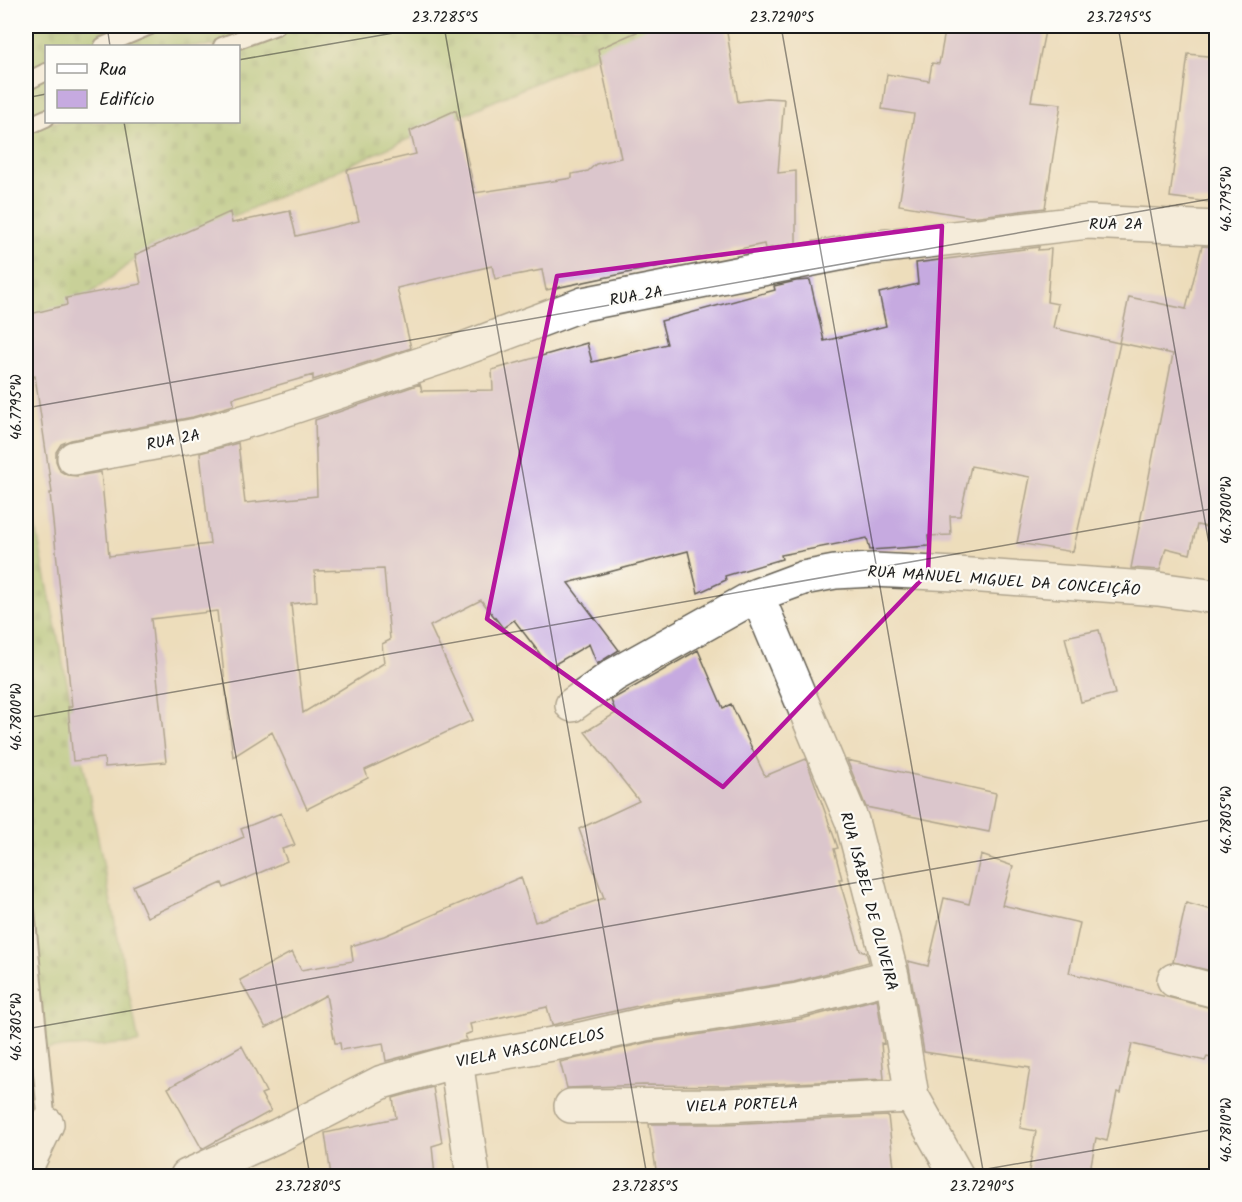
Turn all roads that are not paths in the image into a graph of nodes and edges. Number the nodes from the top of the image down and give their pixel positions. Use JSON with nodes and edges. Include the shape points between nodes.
{"nodes":[{"id":1,"x":150,"y":26,"type":"edge"},
{"id":2,"x":276,"y":26,"type":"edge"},
{"id":3,"x":105,"y":45,"type":"edge"},
{"id":4,"x":225,"y":45,"type":"edge"},
{"id":5,"x":45,"y":72,"type":"edge"},
{"id":6,"x":26,"y":82,"type":"edge"},
{"id":7,"x":45,"y":118,"type":"edge"},
{"id":8,"x":26,"y":127,"type":"edge"},
{"id":9,"x":1216,"y":228,"type":"edge"},
{"id":10,"x":74,"y":458,"type":"dead end"},
{"id":11,"x":757,"y":595,"type":"junction"},
{"id":12,"x":1216,"y":597,"type":"edge"},
{"id":13,"x":572,"y":705,"type":"dead end"},
{"id":14,"x":26,"y":911,"type":"edge"},
{"id":15,"x":892,"y":976,"type":"junction"},
{"id":16,"x":1174,"y":980,"type":"dead end"},
{"id":17,"x":1216,"y":991,"type":"edge"},
{"id":18,"x":456,"y":1061,"type":"junction"},
{"id":19,"x":912,"y":1096,"type":"junction"},
{"id":20,"x":571,"y":1106,"type":"dead end"},
{"id":21,"x":36,"y":1124,"type":"edge"},
{"id":22,"x":26,"y":1168,"type":"edge"},
{"id":23,"x":187,"y":1176,"type":"edge"},
{"id":24,"x":473,"y":1176,"type":"edge"},
{"id":25,"x":957,"y":1176,"type":"edge"}],
"edges":[{"from":1,"to":3,"type":"lane"},
{"from":2,"to":4,"type":"lane"},
{"from":5,"to":6,"type":"lane"},
{"from":7,"to":8,"type":"lane"},
{"from":9,"to":10,"type":"street","name":"RUA 2A","via":[[1089,222],[869,248],[583,304],[275,413],[197,435]]},
{"from":11,"to":12,"type":"street","name":"RUA MANUEL MIGUEL DA CONCEIÇÃO","via":[[803,578],[873,570],[1158,589]]},
{"from":11,"to":13,"type":"street","name":"RUA MANUEL MIGUEL DA CONCEIÇÃO","via":[[614,675]]},
{"from":11,"to":15,"type":"street","name":"RUA ISABEL DE OLIVEIRA","via":[[852,821]]},
{"from":14,"to":21,"type":"lane"},
{"from":15,"to":18,"type":"street","name":"VIELA VASCONCELOS","via":[[798,1000],[645,1024]]},
{"from":15,"to":19,"type":"street","name":"RUA ISABEL DE OLIVEIRA"},
{"from":16,"to":17,"type":"street"},
{"from":18,"to":23,"type":"street","name":"VIELA VASCONCELOS","via":[[382,1082],[279,1135]]},
{"from":18,"to":24,"type":"street"},
{"from":19,"to":20,"type":"street","name":"VIELA PORTELA","via":[[726,1105]]},
{"from":19,"to":25,"type":"street","name":"RUA ISABEL DE OLIVEIRA"},
{"from":21,"to":22,"type":"street"}]}
